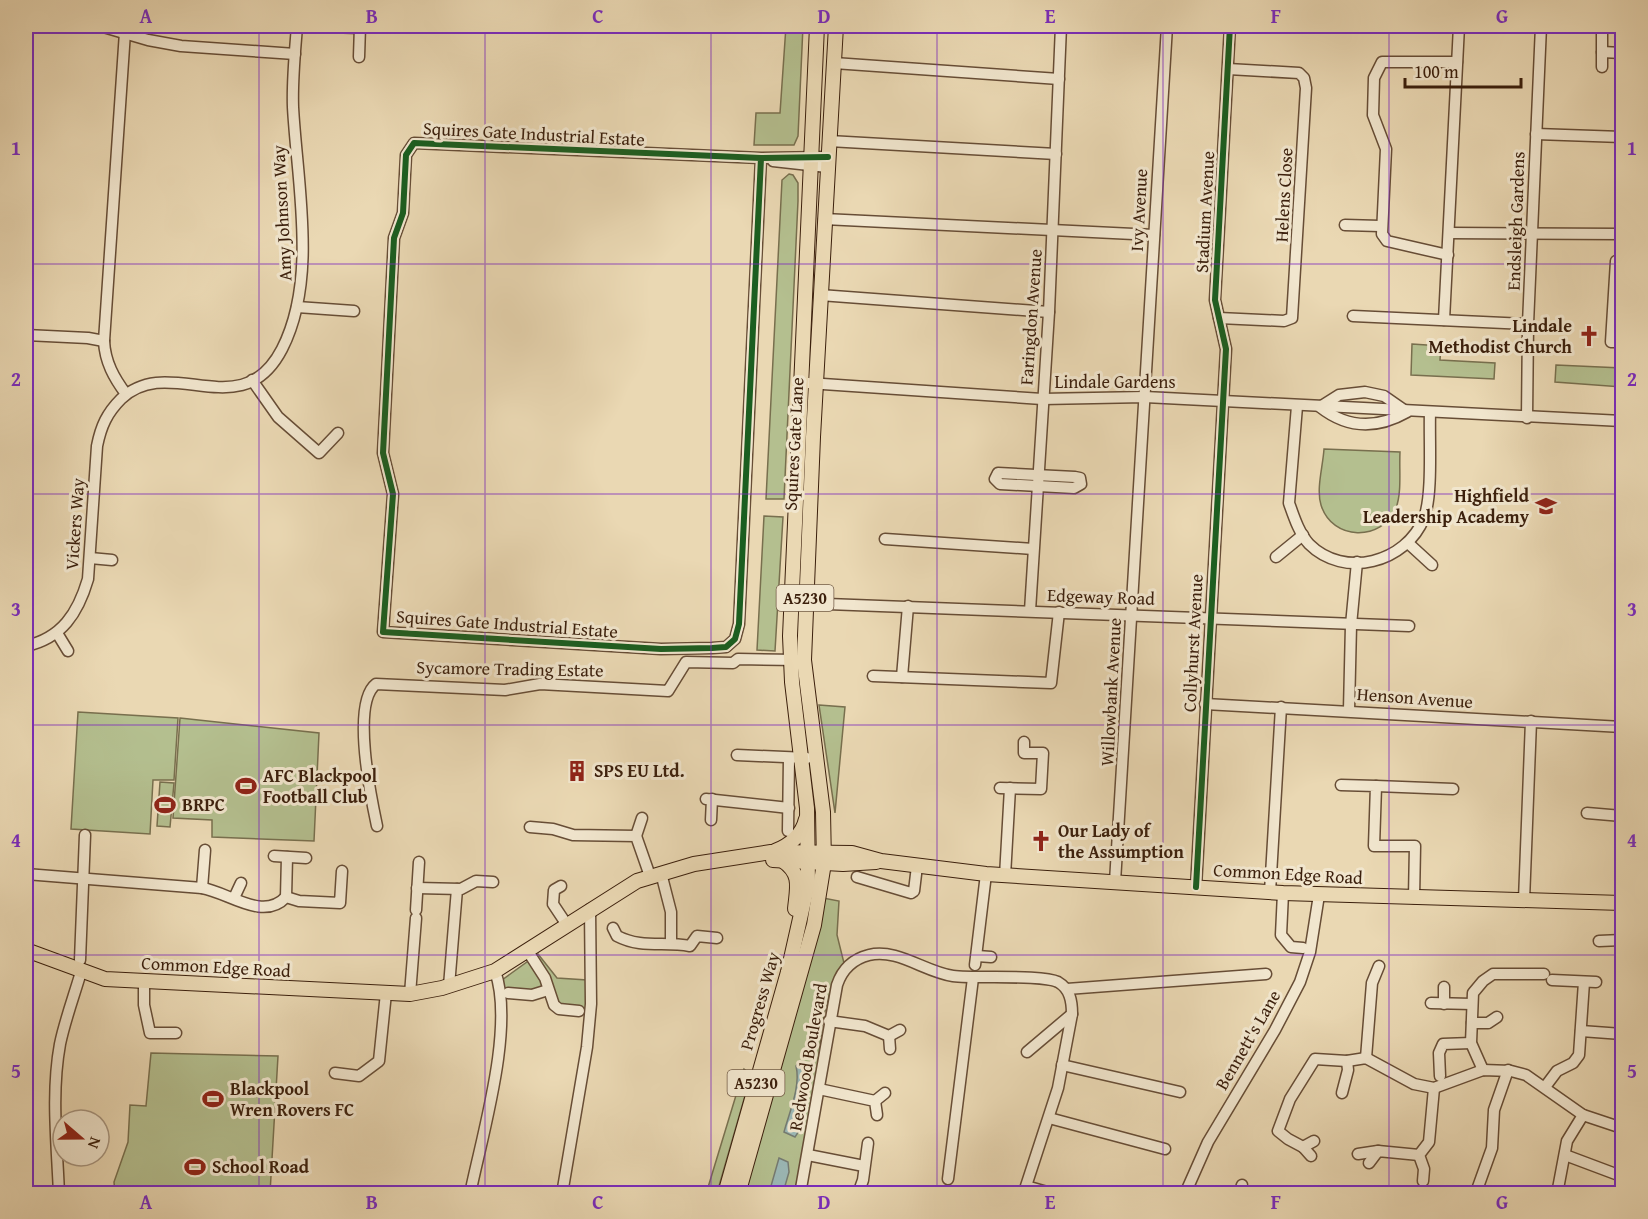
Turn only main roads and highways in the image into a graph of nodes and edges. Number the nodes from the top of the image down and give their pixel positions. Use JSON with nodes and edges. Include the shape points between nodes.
{"nodes":[{"id":1,"x":817,"y":26,"type":"edge"},
{"id":2,"x":824,"y":26,"type":"edge"},
{"id":3,"x":836,"y":26,"type":"edge"},
{"id":4,"x":814,"y":74,"type":"junction"},
{"id":5,"x":809,"y":383,"type":"junction"},
{"id":6,"x":797,"y":660,"type":"junction"},
{"id":7,"x":807,"y":808,"type":"junction"},
{"id":8,"x":823,"y":812,"type":"junction"},
{"id":9,"x":852,"y":853,"type":"junction"},
{"id":10,"x":777,"y":856,"type":"junction"},
{"id":11,"x":809,"y":857,"type":"junction"},
{"id":12,"x":824,"y":857,"type":"junction"},
{"id":13,"x":881,"y":861,"type":"junction"},
{"id":14,"x":1623,"y":903,"type":"edge"},
{"id":15,"x":794,"y":947,"type":"junction"},
{"id":16,"x":26,"y":950,"type":"edge"},
{"id":17,"x":725,"y":1194,"type":"edge"},
{"id":18,"x":738,"y":1194,"type":"edge"}],
"edges":[{"from":1,"to":4,"type":"main road","name":"Squires Gate Lane","number":"A5230"},
{"from":2,"to":4,"type":"main road"},
{"from":3,"to":5,"type":"main road","name":"Squires Gate Lane","number":"A5230","via":[[820,295]]},
{"from":4,"to":5,"type":"main road","name":"Squires Gate Lane","number":"A5230"},
{"from":5,"to":6,"type":"main road","name":"Squires Gate Lane","number":"A5230"},
{"from":6,"to":7,"type":"main road","name":"Squires Gate Lane","number":"A5230","via":[[795,759]]},
{"from":6,"to":8,"type":"main road","name":"Squires Gate Lane","number":"A5230","via":[[817,758]]},
{"from":7,"to":10,"type":"main road","via":[[802,830]]},
{"from":7,"to":11,"type":"main road","name":"Squires Gate Lane","number":"A5230"},
{"from":8,"to":9,"type":"main road","via":[[833,838]]},
{"from":8,"to":12,"type":"main road","name":"Squires Gate Lane","number":"A5230"},
{"from":9,"to":12,"type":"main road","name":"Common Edge Road"},
{"from":9,"to":13,"type":"main road","name":"Common Edge Road"},
{"from":10,"to":11,"type":"main road","name":"Common Edge Road"},
{"from":10,"to":15,"type":"main road","via":[[798,876]]},
{"from":10,"to":16,"type":"main road","name":"Common Edge Road","via":[[737,857],[655,875],[626,886],[495,971],[410,994],[105,979],[81,966],[67,967]]},
{"from":11,"to":12,"type":"main road","name":"Common Edge Road"},
{"from":11,"to":15,"type":"main road","name":"Progress Way","number":"A5230","via":[[807,892]]},
{"from":12,"to":13,"type":"main road","name":"Common Edge Road"},
{"from":12,"to":18,"type":"main road","name":"Progress Way","number":"A5230","via":[[814,925]]},
{"from":13,"to":14,"type":"main road","name":"Common Edge Road","via":[[1005,876],[1277,893]]},
{"from":15,"to":17,"type":"main road","name":"Progress Way","number":"A5230"}]}
